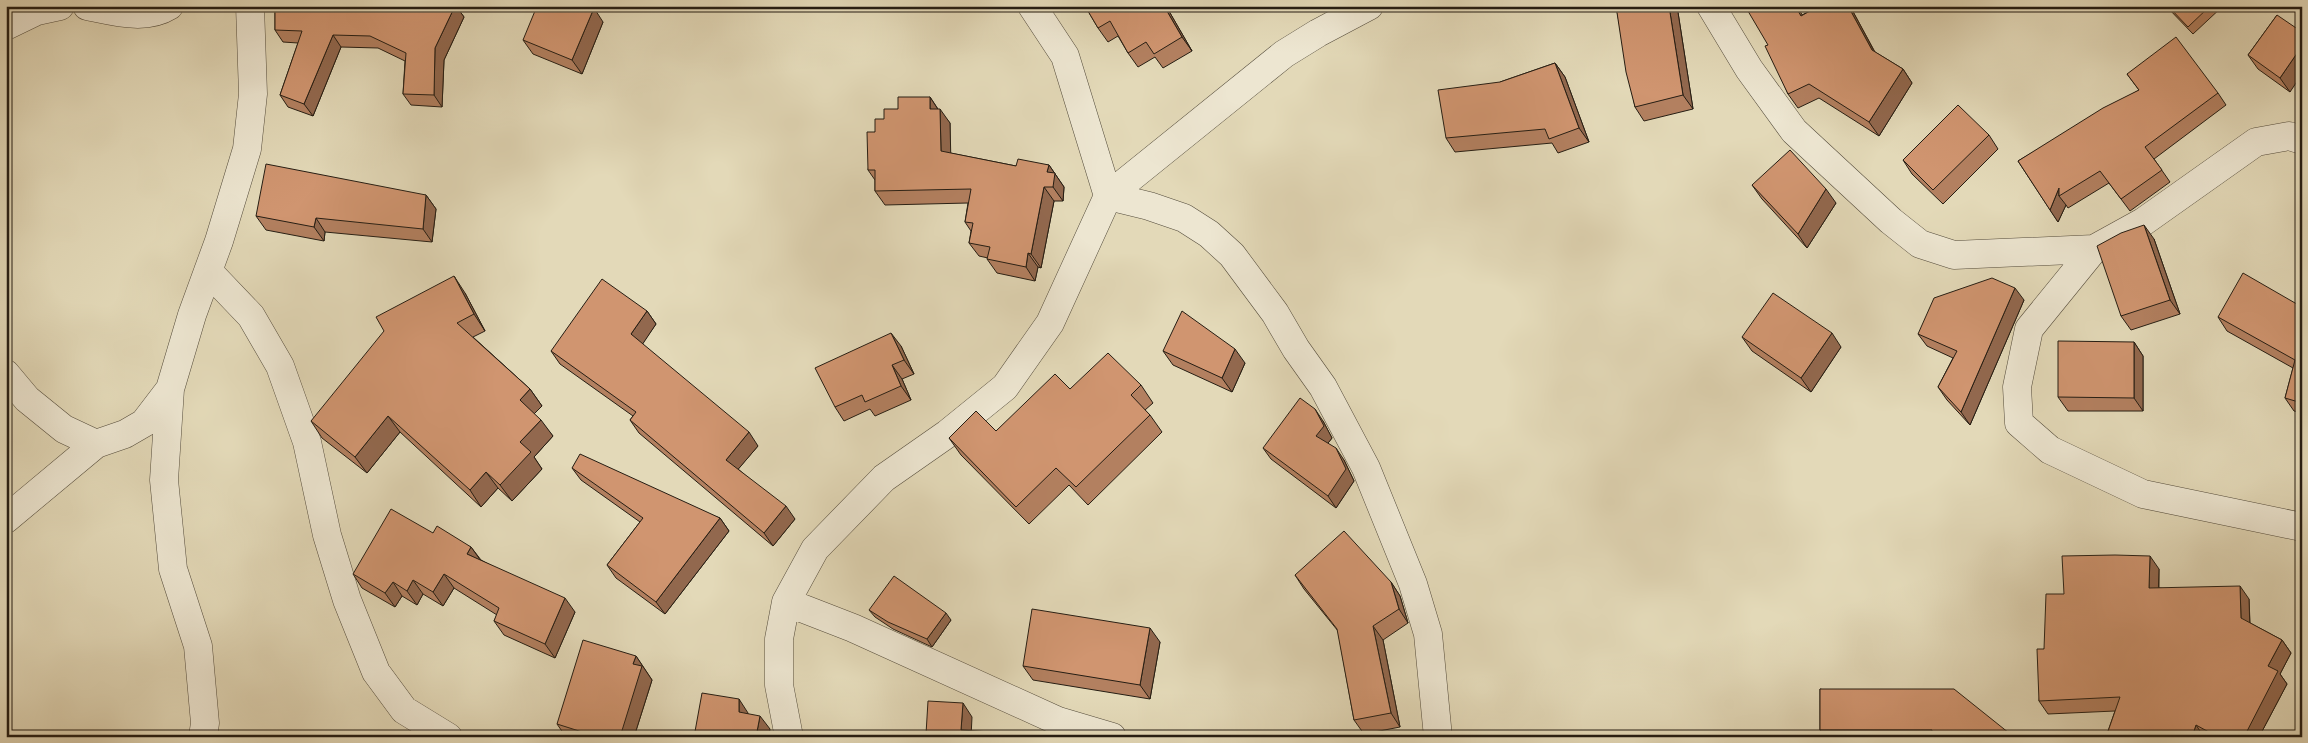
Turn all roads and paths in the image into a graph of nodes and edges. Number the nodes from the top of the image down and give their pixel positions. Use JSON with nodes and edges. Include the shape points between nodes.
{"nodes":[{"id":1,"x":60,"y":6,"type":"edge"},
{"id":2,"x":87,"y":6,"type":"edge"},
{"id":3,"x":169,"y":6,"type":"edge"},
{"id":4,"x":250,"y":6,"type":"edge"},
{"id":5,"x":1032,"y":6,"type":"edge"},
{"id":6,"x":1369,"y":6,"type":"edge"},
{"id":7,"x":1711,"y":6,"type":"edge"},
{"id":8,"x":6,"y":26,"type":"edge"},
{"id":9,"x":2302,"y":140,"type":"edge"},
{"id":10,"x":1108,"y":196,"type":"junction"},
{"id":11,"x":2094,"y":249,"type":"junction"},
{"id":12,"x":208,"y":271,"type":"junction"},
{"id":13,"x":6,"y":374,"type":"edge"},
{"id":14,"x":170,"y":389,"type":"junction"},
{"id":15,"x":96,"y":444,"type":"junction"},
{"id":16,"x":6,"y":519,"type":"edge"},
{"id":17,"x":2302,"y":527,"type":"edge"},
{"id":18,"x":786,"y":602,"type":"junction"},
{"id":19,"x":203,"y":737,"type":"edge"},
{"id":20,"x":448,"y":737,"type":"edge"},
{"id":21,"x":789,"y":737,"type":"edge"},
{"id":22,"x":1112,"y":737,"type":"edge"},
{"id":23,"x":1438,"y":737,"type":"edge"}],
"edges":[{"from":1,"to":8,"type":"street"},
{"from":2,"to":3,"type":"street","via":[[127,14],[162,10]]},
{"from":4,"to":12,"type":"street","via":[[253,94],[247,149]]},
{"from":5,"to":10,"type":"street","via":[[1066,56]]},
{"from":6,"to":10,"type":"street","via":[[1284,54]]},
{"from":7,"to":11,"type":"street","via":[[1749,69],[1794,131],[1920,244],[1954,254]]},
{"from":9,"to":11,"type":"street","via":[[2288,136],[2256,142],[2144,222]]},
{"from":10,"to":18,"type":"street","via":[[1050,323],[1005,387],[947,434],[884,478],[815,549]]},
{"from":10,"to":23,"type":"street","via":[[1184,218],[1209,234],[1232,255],[1323,387],[1366,468],[1413,584],[1428,634]]},
{"from":11,"to":17,"type":"street","via":[[2029,329],[2017,386],[2019,423],[2050,450],[2144,494]]},
{"from":12,"to":14,"type":"street"},
{"from":12,"to":20,"type":"street","via":[[251,316],[280,366],[306,442],[327,535],[347,600],[376,672],[404,710]]},
{"from":13,"to":15,"type":"street","via":[[27,399],[64,429]]},
{"from":14,"to":15,"type":"street","via":[[144,423]]},
{"from":14,"to":19,"type":"street","via":[[165,490],[173,569],[198,646],[205,723]]},
{"from":15,"to":16,"type":"street"},
{"from":18,"to":21,"type":"street","via":[[779,639],[779,685]]},
{"from":18,"to":22,"type":"street","via":[[853,628],[1058,721]]}]}
